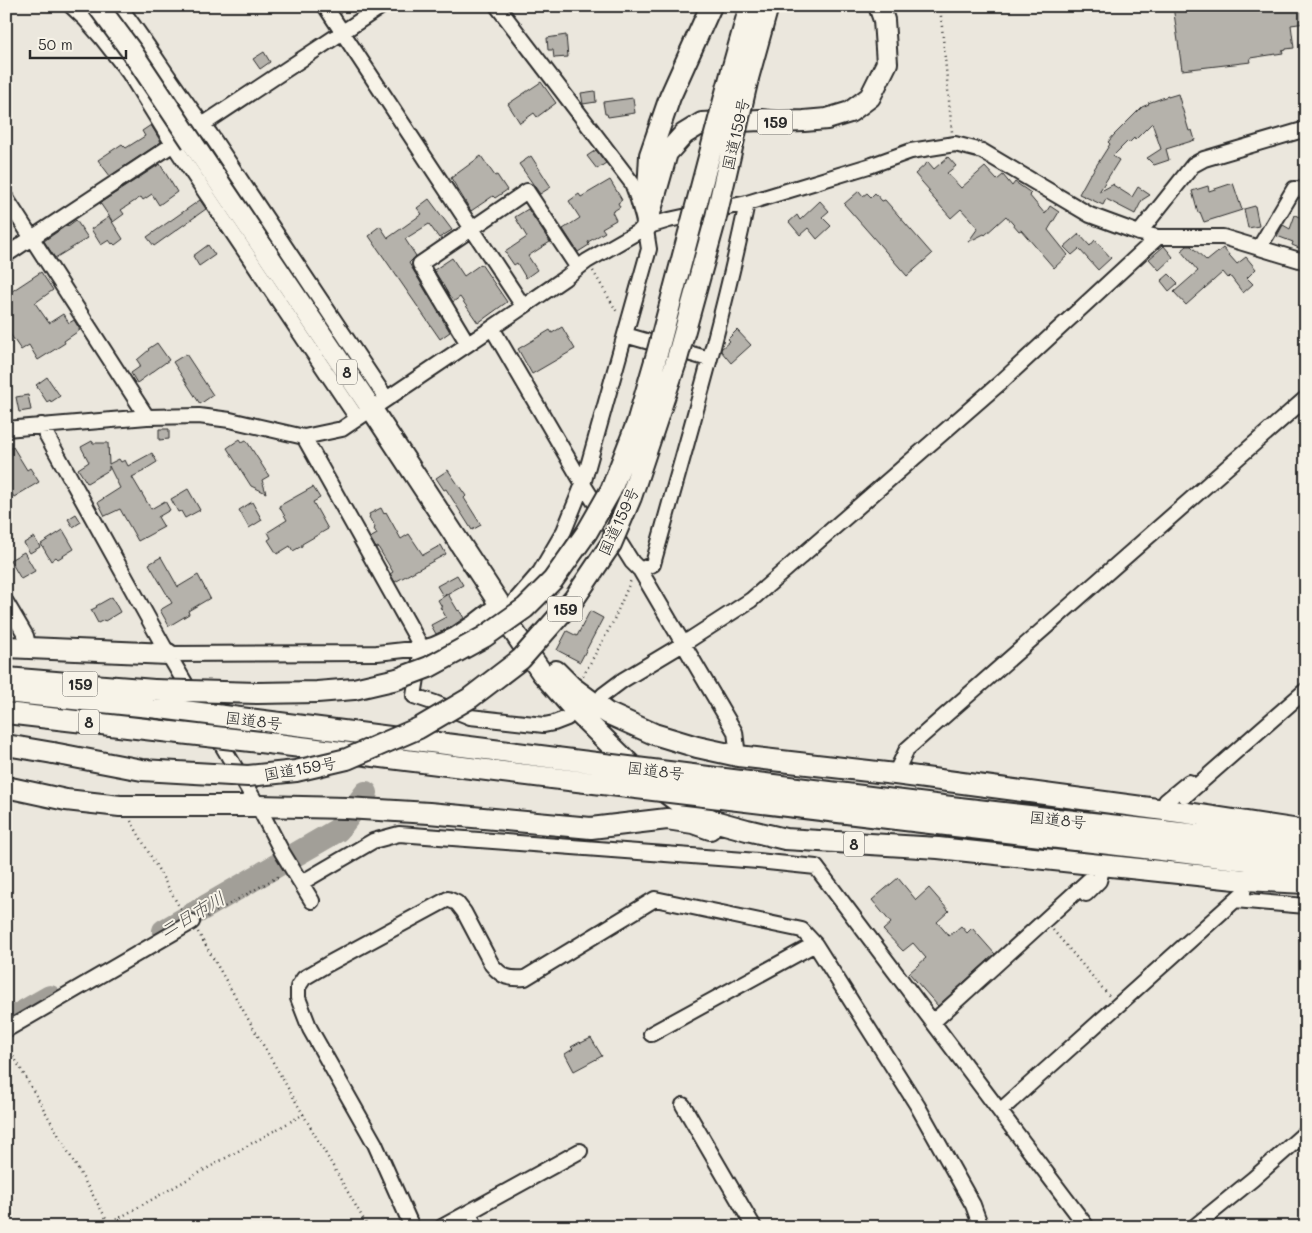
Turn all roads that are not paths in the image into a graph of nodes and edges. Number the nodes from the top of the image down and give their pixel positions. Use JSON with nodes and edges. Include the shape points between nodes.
{"nodes":[{"id":1,"x":71,"y":6,"type":"edge"},
{"id":2,"x":98,"y":6,"type":"edge"},
{"id":3,"x":119,"y":6,"type":"edge"},
{"id":4,"x":325,"y":6,"type":"edge"},
{"id":5,"x":382,"y":6,"type":"edge"},
{"id":6,"x":497,"y":6,"type":"edge"},
{"id":7,"x":711,"y":6,"type":"edge"},
{"id":8,"x":750,"y":6,"type":"edge"},
{"id":9,"x":768,"y":6,"type":"edge"},
{"id":10,"x":879,"y":6,"type":"edge"},
{"id":11,"x":343,"y":32,"type":"junction"},
{"id":12,"x":740,"y":74,"type":"junction"},
{"id":13,"x":203,"y":125,"type":"junction"},
{"id":14,"x":1306,"y":129,"type":"edge"},
{"id":15,"x":183,"y":143,"type":"junction"},
{"id":16,"x":1306,"y":190,"type":"edge"},
{"id":17,"x":6,"y":198,"type":"edge"},
{"id":18,"x":747,"y":203,"type":"junction"},
{"id":19,"x":646,"y":227,"type":"junction"},
{"id":20,"x":472,"y":229,"type":"junction"},
{"id":21,"x":1139,"y":233,"type":"junction"},
{"id":22,"x":1158,"y":237,"type":"junction"},
{"id":23,"x":32,"y":238,"type":"junction"},
{"id":24,"x":1259,"y":248,"type":"junction"},
{"id":25,"x":6,"y":255,"type":"edge"},
{"id":26,"x":1306,"y":262,"type":"edge"},
{"id":27,"x":583,"y":265,"type":"junction"},
{"id":28,"x":523,"y":306,"type":"junction"},
{"id":29,"x":492,"y":328,"type":"junction"},
{"id":30,"x":626,"y":332,"type":"junction"},
{"id":31,"x":468,"y":344,"type":"junction"},
{"id":32,"x":710,"y":359,"type":"junction"},
{"id":33,"x":1306,"y":398,"type":"edge"},
{"id":34,"x":371,"y":408,"type":"junction"},
{"id":35,"x":147,"y":417,"type":"junction"},
{"id":36,"x":41,"y":425,"type":"junction"},
{"id":37,"x":6,"y":429,"type":"edge"},
{"id":38,"x":304,"y":437,"type":"junction"},
{"id":39,"x":583,"y":484,"type":"junction"},
{"id":40,"x":640,"y":570,"type":"junction"},
{"id":41,"x":6,"y":602,"type":"edge"},
{"id":42,"x":507,"y":602,"type":"junction"},
{"id":43,"x":683,"y":644,"type":"junction"},
{"id":44,"x":6,"y":647,"type":"edge"},
{"id":45,"x":422,"y":648,"type":"junction"},
{"id":46,"x":29,"y":649,"type":"junction"},
{"id":47,"x":168,"y":654,"type":"junction"},
{"id":48,"x":6,"y":678,"type":"edge"},
{"id":49,"x":1306,"y":690,"type":"edge"},
{"id":50,"x":6,"y":692,"type":"edge"},
{"id":51,"x":603,"y":695,"type":"dead end"},
{"id":52,"x":157,"y":699,"type":"junction"},
{"id":53,"x":6,"y":712,"type":"edge"},
{"id":54,"x":567,"y":718,"type":"dead end"},
{"id":55,"x":6,"y":744,"type":"edge"},
{"id":56,"x":6,"y":751,"type":"edge"},
{"id":57,"x":53,"y":753,"type":"junction"},
{"id":58,"x":738,"y":756,"type":"junction"},
{"id":59,"x":1217,"y":768,"type":"junction"},
{"id":60,"x":895,"y":774,"type":"junction"},
{"id":61,"x":6,"y":787,"type":"edge"},
{"id":62,"x":1186,"y":804,"type":"junction"},
{"id":63,"x":258,"y":806,"type":"junction"},
{"id":64,"x":1164,"y":810,"type":"junction"},
{"id":65,"x":957,"y":817,"type":"junction"},
{"id":66,"x":1306,"y":832,"type":"edge"},
{"id":67,"x":786,"y":839,"type":"junction"},
{"id":68,"x":1306,"y":847,"type":"edge"},
{"id":69,"x":1306,"y":866,"type":"edge"},
{"id":70,"x":1091,"y":870,"type":"junction"},
{"id":71,"x":1245,"y":880,"type":"junction"},
{"id":72,"x":301,"y":883,"type":"junction"},
{"id":73,"x":1306,"y":883,"type":"edge"},
{"id":74,"x":1235,"y":900,"type":"junction"},
{"id":75,"x":312,"y":902,"type":"dead end"},
{"id":76,"x":1060,"y":906,"type":"junction"},
{"id":77,"x":1306,"y":906,"type":"edge"},
{"id":78,"x":189,"y":918,"type":"road end"},
{"id":79,"x":814,"y":944,"type":"junction"},
{"id":80,"x":933,"y":1022,"type":"junction"},
{"id":81,"x":6,"y":1030,"type":"edge"},
{"id":82,"x":651,"y":1034,"type":"dead end"},
{"id":83,"x":683,"y":1105,"type":"dead end"},
{"id":84,"x":1000,"y":1110,"type":"junction"},
{"id":85,"x":1306,"y":1132,"type":"edge"},
{"id":86,"x":580,"y":1151,"type":"dead end"},
{"id":87,"x":468,"y":1213,"type":"junction"},
{"id":88,"x":412,"y":1227,"type":"edge"},
{"id":89,"x":442,"y":1227,"type":"edge"},
{"id":90,"x":476,"y":1227,"type":"edge"},
{"id":91,"x":754,"y":1227,"type":"edge"},
{"id":92,"x":980,"y":1227,"type":"edge"},
{"id":93,"x":1087,"y":1227,"type":"edge"},
{"id":94,"x":1194,"y":1227,"type":"edge"}],
"edges":[{"from":1,"to":15,"type":"street","via":[[101,37]]},
{"from":2,"to":15,"type":"highway","number":"8","bridge":true,"via":[[132,52]]},
{"from":3,"to":13,"type":"street"},
{"from":4,"to":11,"type":"street"},
{"from":5,"to":11,"type":"street"},
{"from":6,"to":19,"type":"street","via":[[632,183]]},
{"from":7,"to":19,"type":"highway","via":[[670,97],[650,155]]},
{"from":8,"to":12,"type":"highway","name":"国道159号","number":"159"},
{"from":9,"to":12,"type":"highway","name":"国道159号","number":"159"},
{"from":10,"to":19,"type":"highway","number":"159","via":[[884,20],[887,63],[870,98],[850,112],[827,119],[702,123],[684,134],[667,153]]},
{"from":11,"to":13,"type":"street"},
{"from":11,"to":20,"type":"street"},
{"from":12,"to":52,"type":"highway","name":"国道159号","number":"159","bridge":true,"via":[[637,423],[611,490],[587,532],[553,580],[524,608],[484,638],[429,667],[397,679],[354,689]]},
{"from":12,"to":57,"type":"highway","name":"国道159号","number":"159","bridge":true,"via":[[715,221],[677,359],[631,497],[611,544],[574,599],[521,659],[470,698],[419,728],[347,759],[296,771],[248,776],[142,770]]},
{"from":13,"to":15,"type":"street"},
{"from":13,"to":34,"type":"street"},
{"from":14,"to":21,"type":"street","via":[[1193,165]]},
{"from":15,"to":23,"type":"street"},
{"from":15,"to":34,"type":"highway","number":"8"},
{"from":15,"to":34,"type":"street","via":[[233,227]]},
{"from":16,"to":24,"type":"street","via":[[1294,189]]},
{"from":17,"to":23,"type":"street"},
{"from":18,"to":19,"type":"street"},
{"from":18,"to":21,"type":"street","via":[[911,151],[955,144],[982,150],[1090,215]]},
{"from":18,"to":32,"type":"street"},
{"from":19,"to":27,"type":"street"},
{"from":19,"to":30,"type":"street","via":[[648,249]]},
{"from":20,"to":27,"type":"street","via":[[527,191]]},
{"from":20,"to":28,"type":"street"},
{"from":20,"to":31,"type":"street","via":[[420,264]]},
{"from":21,"to":22,"type":"street"},
{"from":22,"to":24,"type":"street","via":[[1223,237]]},
{"from":22,"to":43,"type":"street","via":[[1000,383],[751,600]]},
{"from":23,"to":25,"type":"street"},
{"from":23,"to":35,"type":"street"},
{"from":24,"to":26,"type":"street"},
{"from":27,"to":28,"type":"street"},
{"from":28,"to":29,"type":"street"},
{"from":29,"to":31,"type":"street"},
{"from":29,"to":39,"type":"street"},
{"from":30,"to":32,"type":"street"},
{"from":30,"to":39,"type":"street"},
{"from":31,"to":34,"type":"street"},
{"from":32,"to":40,"type":"street","via":[[653,564]]},
{"from":33,"to":60,"type":"street","via":[[907,749]]},
{"from":34,"to":38,"type":"street","via":[[342,428]]},
{"from":34,"to":42,"type":"highway","number":"8"},
{"from":35,"to":36,"type":"street"},
{"from":35,"to":38,"type":"street","via":[[199,416]]},
{"from":36,"to":37,"type":"street"},
{"from":36,"to":47,"type":"street"},
{"from":38,"to":45,"type":"street"},
{"from":39,"to":40,"type":"street"},
{"from":39,"to":42,"type":"street","via":[[564,531],[540,572]]},
{"from":40,"to":43,"type":"street"},
{"from":41,"to":46,"type":"street","via":[[26,636]]},
{"from":42,"to":45,"type":"street","via":[[455,635]]},
{"from":42,"to":58,"type":"highway","number":"8","via":[[519,626],[548,663],[572,687],[607,713],[654,734]]},
{"from":42,"to":67,"type":"highway","number":"8","via":[[512,630],[542,673],[639,772],[681,804],[714,821]]},
{"from":43,"to":51,"type":"street"},
{"from":43,"to":58,"type":"street","via":[[735,732]]},
{"from":44,"to":46,"type":"highway"},
{"from":45,"to":47,"type":"street","via":[[377,653]]},
{"from":45,"to":54,"type":"street","via":[[414,696],[470,717],[544,725]]},
{"from":46,"to":47,"type":"highway"},
{"from":47,"to":63,"type":"street"},
{"from":48,"to":52,"type":"highway","name":"国道159号","number":"159"},
{"from":49,"to":59,"type":"street"},
{"from":50,"to":52,"type":"highway","name":"国道8号","number":"8"},
{"from":52,"to":65,"type":"highway","name":"国道8号","number":"8","bridge":true,"via":[[248,719],[556,758]]},
{"from":53,"to":65,"type":"highway","name":"国道8号","number":"8","bridge":true,"via":[[552,778]]},
{"from":55,"to":57,"type":"highway","name":"国道159号","number":"159"},
{"from":56,"to":57,"type":"highway"},
{"from":58,"to":60,"type":"highway","number":"8"},
{"from":59,"to":62,"type":"street","via":[[1217,779]]},
{"from":59,"to":64,"type":"street","via":[[1209,765],[1166,801]]},
{"from":60,"to":64,"type":"highway","number":"8"},
{"from":61,"to":63,"type":"highway","via":[[66,800],[120,806]]},
{"from":62,"to":64,"type":"highway","number":"8"},
{"from":62,"to":66,"type":"highway","number":"8"},
{"from":63,"to":67,"type":"highway","via":[[429,812],[591,828],[667,819],[747,839]]},
{"from":63,"to":72,"type":"street"},
{"from":65,"to":68,"type":"highway","name":"国道8号","number":"8"},
{"from":65,"to":69,"type":"highway","name":"国道8号","number":"8"},
{"from":67,"to":70,"type":"highway","number":"8","via":[[938,848]]},
{"from":70,"to":71,"type":"highway","number":"8"},
{"from":70,"to":76,"type":"street","via":[[1058,897]]},
{"from":70,"to":76,"type":"street","via":[[1099,882],[1068,909]]},
{"from":71,"to":73,"type":"highway","number":"8"},
{"from":71,"to":74,"type":"street","via":[[1243,893]]},
{"from":72,"to":75,"type":"street"},
{"from":72,"to":80,"type":"street","via":[[372,842],[399,834],[816,866]]},
{"from":74,"to":77,"type":"street"},
{"from":74,"to":84,"type":"street"},
{"from":76,"to":80,"type":"street"},
{"from":78,"to":81,"type":"street"},
{"from":79,"to":82,"type":"street"},
{"from":79,"to":88,"type":"street","via":[[802,930],[655,899],[525,978],[512,979],[492,965],[464,912],[448,898],[304,978],[298,987],[298,998],[310,1029],[375,1144]]},
{"from":79,"to":92,"type":"street","via":[[917,1105],[973,1205]]},
{"from":80,"to":84,"type":"street"},
{"from":83,"to":91,"type":"street"},
{"from":84,"to":93,"type":"street"},
{"from":85,"to":94,"type":"street"},
{"from":86,"to":87,"type":"street"},
{"from":87,"to":89,"type":"street"},
{"from":87,"to":90,"type":"street"}]}
